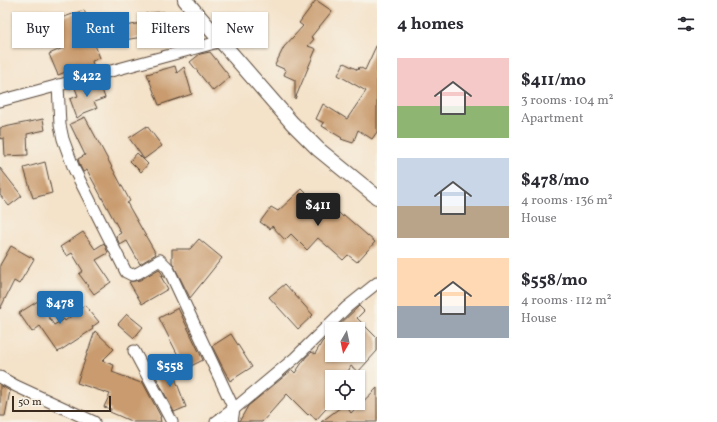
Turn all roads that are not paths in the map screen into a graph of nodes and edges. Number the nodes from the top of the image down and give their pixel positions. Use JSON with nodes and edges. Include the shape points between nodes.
{"nodes":[{"id":1,"x":185,"y":0,"type":"edge"},
{"id":2,"x":212,"y":30,"type":"edge"},
{"id":3,"x":212,"y":44,"type":"edge"},
{"id":4,"x":228,"y":48,"type":"edge"},
{"id":5,"x":58,"y":85,"type":"junction"},
{"id":6,"x":0,"y":101,"type":"edge"},
{"id":7,"x":377,"y":197,"type":"edge"},
{"id":8,"x":377,"y":284,"type":"edge"},
{"id":9,"x":134,"y":351,"type":"dead end"},
{"id":10,"x":0,"y":377,"type":"edge"},
{"id":11,"x":234,"y":409,"type":"junction"},
{"id":12,"x":94,"y":422,"type":"edge"},
{"id":13,"x":172,"y":422,"type":"edge"},
{"id":14,"x":216,"y":422,"type":"edge"},
{"id":15,"x":232,"y":422,"type":"edge"}],
"edges":[{"from":1,"to":2,"type":"street"},
{"from":3,"to":5,"type":"street"},
{"from":4,"to":7,"type":"street","via":[[292,123],[318,149]]},
{"from":5,"to":6,"type":"street"},
{"from":5,"to":11,"type":"street","via":[[63,139],[74,169],[126,272],[132,275],[160,260],[168,268]]},
{"from":8,"to":11,"type":"street","via":[[347,307],[295,358]]},
{"from":9,"to":13,"type":"street"},
{"from":10,"to":12,"type":"street"},
{"from":11,"to":14,"type":"street"},
{"from":11,"to":15,"type":"street"}]}
